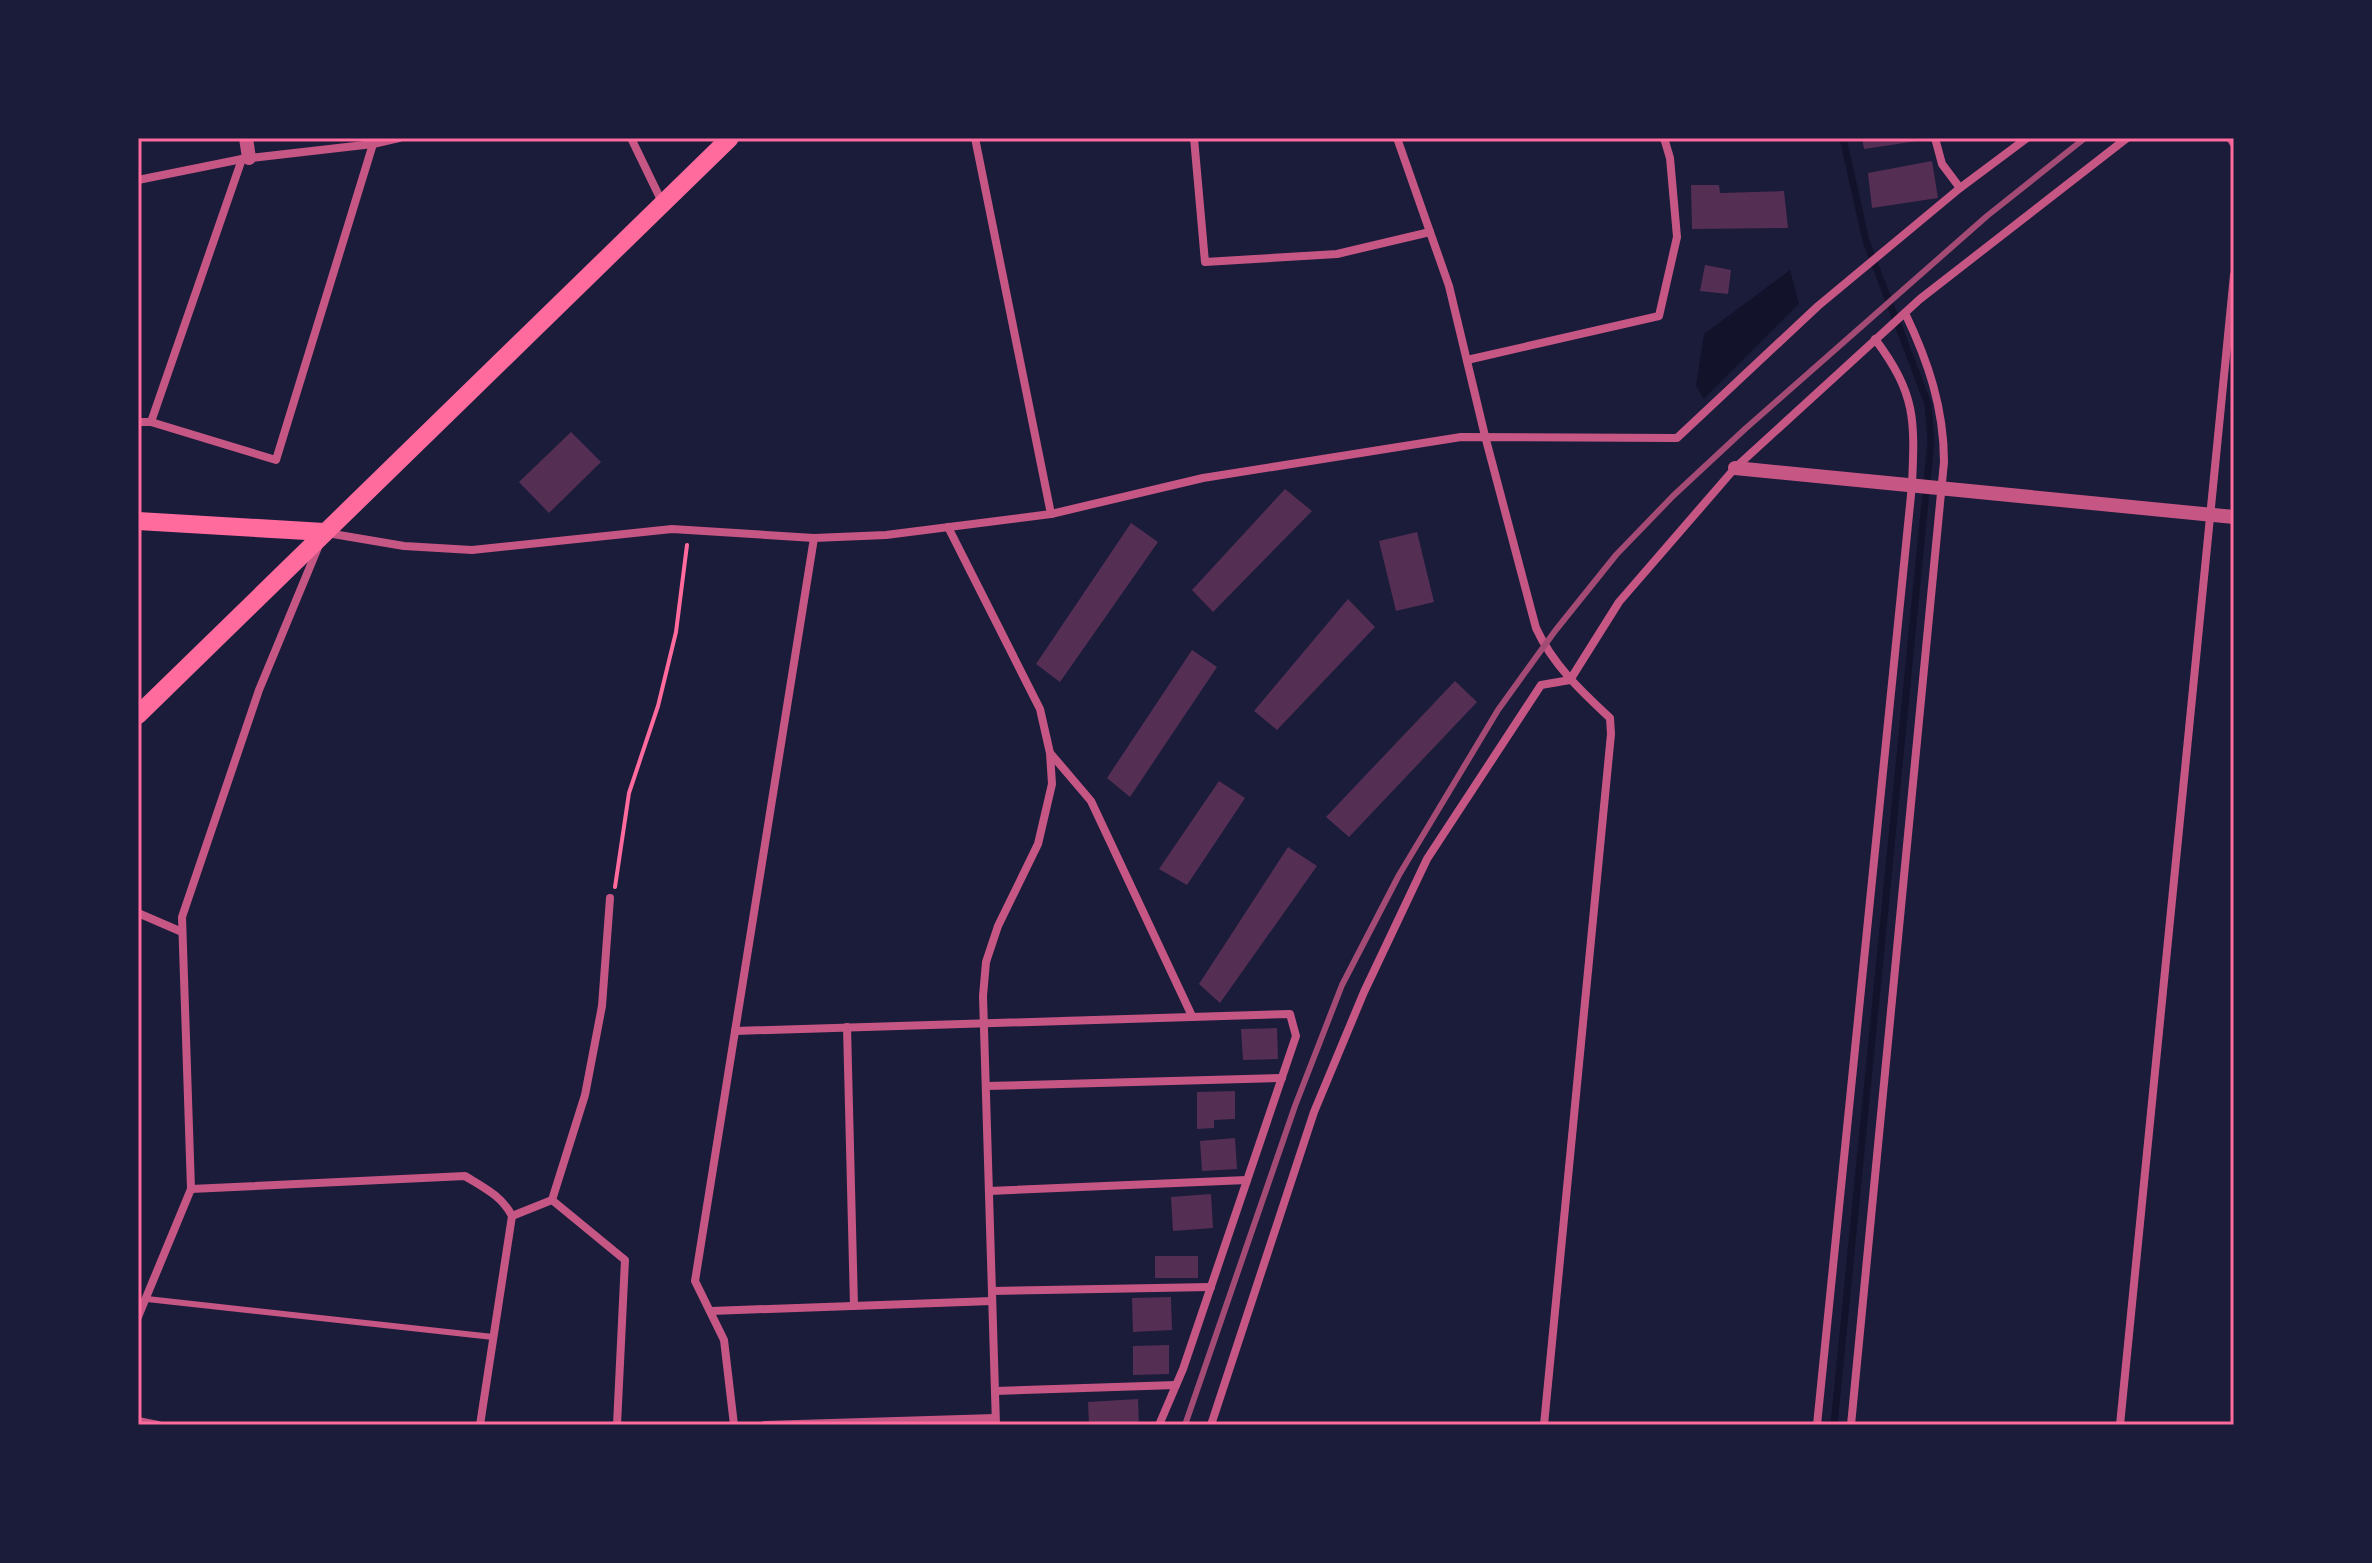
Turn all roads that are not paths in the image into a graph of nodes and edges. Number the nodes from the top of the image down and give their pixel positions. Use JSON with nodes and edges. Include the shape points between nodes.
{"nodes":[{"id":1,"x":246,"y":138,"type":"edge"},
{"id":2,"x":399,"y":138,"type":"edge"},
{"id":3,"x":631,"y":138,"type":"edge"},
{"id":4,"x":730,"y":138,"type":"edge"},
{"id":5,"x":975,"y":138,"type":"edge"},
{"id":6,"x":1194,"y":138,"type":"edge"},
{"id":7,"x":1397,"y":138,"type":"edge"},
{"id":8,"x":1664,"y":138,"type":"edge"},
{"id":9,"x":1935,"y":138,"type":"edge"},
{"id":10,"x":2027,"y":138,"type":"edge"},
{"id":11,"x":2127,"y":138,"type":"edge"},
{"id":12,"x":2230,"y":138,"type":"edge"},
{"id":13,"x":373,"y":144,"type":"junction"},
{"id":14,"x":2234,"y":144,"type":"edge"},
{"id":15,"x":246,"y":159,"type":"junction"},
{"id":16,"x":138,"y":180,"type":"edge"},
{"id":17,"x":1960,"y":188,"type":"junction"},
{"id":18,"x":662,"y":202,"type":"junction"},
{"id":19,"x":1430,"y":232,"type":"junction"},
{"id":20,"x":2234,"y":275,"type":"edge"},
{"id":21,"x":1903,"y":315,"type":"junction"},
{"id":22,"x":1875,"y":339,"type":"junction"},
{"id":23,"x":1467,"y":360,"type":"junction"},
{"id":24,"x":138,"y":422,"type":"edge"},
{"id":25,"x":151,"y":422,"type":"junction"},
{"id":26,"x":1485,"y":436,"type":"junction"},
{"id":27,"x":1735,"y":468,"type":"junction"},
{"id":28,"x":1912,"y":485,"type":"junction"},
{"id":29,"x":1940,"y":488,"type":"junction"},
{"id":30,"x":1051,"y":514,"type":"junction"},
{"id":31,"x":2210,"y":514,"type":"junction"},
{"id":32,"x":2234,"y":517,"type":"edge"},
{"id":33,"x":138,"y":521,"type":"edge"},
{"id":34,"x":948,"y":527,"type":"junction"},
{"id":35,"x":324,"y":532,"type":"junction"},
{"id":36,"x":814,"y":538,"type":"junction"},
{"id":37,"x":1570,"y":680,"type":"junction"},
{"id":38,"x":138,"y":715,"type":"edge"},
{"id":39,"x":1050,"y":753,"type":"junction"},
{"id":40,"x":610,"y":898,"type":"road end"},
{"id":41,"x":138,"y":913,"type":"edge"},
{"id":42,"x":182,"y":932,"type":"junction"},
{"id":43,"x":1192,"y":1016,"type":"junction"},
{"id":44,"x":984,"y":1022,"type":"junction"},
{"id":45,"x":847,"y":1027,"type":"junction"},
{"id":46,"x":735,"y":1031,"type":"junction"},
{"id":47,"x":1282,"y":1078,"type":"junction"},
{"id":48,"x":986,"y":1086,"type":"junction"},
{"id":49,"x":1247,"y":1180,"type":"junction"},
{"id":50,"x":191,"y":1189,"type":"junction"},
{"id":51,"x":989,"y":1191,"type":"junction"},
{"id":52,"x":552,"y":1200,"type":"junction"},
{"id":53,"x":512,"y":1216,"type":"junction"},
{"id":54,"x":1211,"y":1287,"type":"junction"},
{"id":55,"x":992,"y":1291,"type":"junction"},
{"id":56,"x":147,"y":1299,"type":"junction"},
{"id":57,"x":992,"y":1301,"type":"junction"},
{"id":58,"x":854,"y":1306,"type":"junction"},
{"id":59,"x":711,"y":1311,"type":"junction"},
{"id":60,"x":138,"y":1317,"type":"edge"},
{"id":61,"x":493,"y":1337,"type":"junction"},
{"id":62,"x":1176,"y":1385,"type":"junction"},
{"id":63,"x":995,"y":1391,"type":"junction"},
{"id":64,"x":138,"y":1421,"type":"edge"},
{"id":65,"x":996,"y":1421,"type":"edge"},
{"id":66,"x":158,"y":1425,"type":"edge"},
{"id":67,"x":480,"y":1425,"type":"edge"},
{"id":68,"x":617,"y":1425,"type":"edge"},
{"id":69,"x":734,"y":1425,"type":"edge"},
{"id":70,"x":765,"y":1425,"type":"edge"},
{"id":71,"x":1159,"y":1425,"type":"edge"},
{"id":72,"x":1211,"y":1425,"type":"edge"},
{"id":73,"x":1544,"y":1425,"type":"edge"},
{"id":74,"x":1817,"y":1425,"type":"edge"},
{"id":75,"x":1851,"y":1425,"type":"edge"},
{"id":76,"x":2120,"y":1425,"type":"edge"}],
"edges":[{"from":1,"to":15,"type":"street"},
{"from":2,"to":13,"type":"street"},
{"from":3,"to":18,"type":"street"},
{"from":4,"to":18,"type":"main road"},
{"from":5,"to":30,"type":"street"},
{"from":6,"to":19,"type":"street","via":[[1205,262],[1337,254]]},
{"from":7,"to":19,"type":"street"},
{"from":8,"to":23,"type":"street","via":[[1677,237],[1659,316]]},
{"from":9,"to":17,"type":"street","via":[[1942,164]]},
{"from":10,"to":17,"type":"street"},
{"from":11,"to":21,"type":"street"},
{"from":12,"to":14,"type":"street"},
{"from":13,"to":15,"type":"street"},
{"from":13,"to":25,"type":"street","via":[[276,460]]},
{"from":15,"to":16,"type":"street"},
{"from":15,"to":25,"type":"street"},
{"from":17,"to":26,"type":"street","via":[[1818,306],[1677,438]]},
{"from":18,"to":35,"type":"main road"},
{"from":19,"to":23,"type":"street"},
{"from":20,"to":31,"type":"street"},
{"from":21,"to":22,"type":"street"},
{"from":21,"to":29,"type":"street","via":[[1926,358],[1937,397],[1944,442]]},
{"from":22,"to":27,"type":"street"},
{"from":22,"to":28,"type":"street","via":[[1907,393],[1914,429]]},
{"from":23,"to":26,"type":"street"},
{"from":24,"to":25,"type":"street"},
{"from":26,"to":30,"type":"street","via":[[1203,478]]},
{"from":26,"to":37,"type":"street","via":[[1536,628]]},
{"from":27,"to":28,"type":"street"},
{"from":27,"to":37,"type":"street","via":[[1619,602]]},
{"from":28,"to":29,"type":"street"},
{"from":28,"to":74,"type":"street"},
{"from":29,"to":31,"type":"street"},
{"from":29,"to":75,"type":"street"},
{"from":30,"to":34,"type":"street"},
{"from":31,"to":32,"type":"street"},
{"from":31,"to":76,"type":"street"},
{"from":33,"to":35,"type":"main road"},
{"from":34,"to":36,"type":"street"},
{"from":34,"to":39,"type":"street","via":[[1040,709]]},
{"from":35,"to":36,"type":"street","via":[[404,546],[472,550],[672,529]]},
{"from":35,"to":38,"type":"main road"},
{"from":35,"to":42,"type":"street","via":[[259,690],[182,917]]},
{"from":36,"to":46,"type":"street"},
{"from":37,"to":72,"type":"street","via":[[1541,685],[1427,859],[1314,1112]]},
{"from":37,"to":73,"type":"street","via":[[1610,718],[1611,734]]},
{"from":39,"to":43,"type":"street","via":[[1091,801]]},
{"from":39,"to":44,"type":"street","via":[[1052,784],[1038,844],[986,962]]},
{"from":40,"to":52,"type":"street","via":[[599,1021],[585,1095]]},
{"from":41,"to":42,"type":"street"},
{"from":42,"to":50,"type":"street"},
{"from":43,"to":44,"type":"street"},
{"from":43,"to":47,"type":"street","via":[[1290,1014],[1296,1036]]},
{"from":44,"to":45,"type":"street"},
{"from":44,"to":48,"type":"street"},
{"from":45,"to":46,"type":"street"},
{"from":45,"to":58,"type":"street"},
{"from":46,"to":59,"type":"street","via":[[695,1281]]},
{"from":47,"to":48,"type":"street"},
{"from":47,"to":49,"type":"street"},
{"from":48,"to":51,"type":"street"},
{"from":49,"to":51,"type":"street"},
{"from":49,"to":54,"type":"street"},
{"from":50,"to":53,"type":"street","via":[[465,1176],[506,1204]]},
{"from":50,"to":56,"type":"street"},
{"from":51,"to":55,"type":"street"},
{"from":52,"to":53,"type":"street"},
{"from":52,"to":68,"type":"street","via":[[625,1260]]},
{"from":53,"to":61,"type":"street"},
{"from":54,"to":55,"type":"street"},
{"from":54,"to":62,"type":"street"},
{"from":55,"to":57,"type":"street"},
{"from":56,"to":60,"type":"street"},
{"from":56,"to":61,"type":"lane"},
{"from":57,"to":58,"type":"street"},
{"from":57,"to":63,"type":"street"},
{"from":58,"to":59,"type":"street"},
{"from":59,"to":69,"type":"street","via":[[724,1340]]},
{"from":61,"to":67,"type":"street"},
{"from":62,"to":63,"type":"street"},
{"from":62,"to":71,"type":"street"},
{"from":63,"to":65,"type":"street"},
{"from":64,"to":66,"type":"street"},
{"from":65,"to":70,"type":"street"}]}
